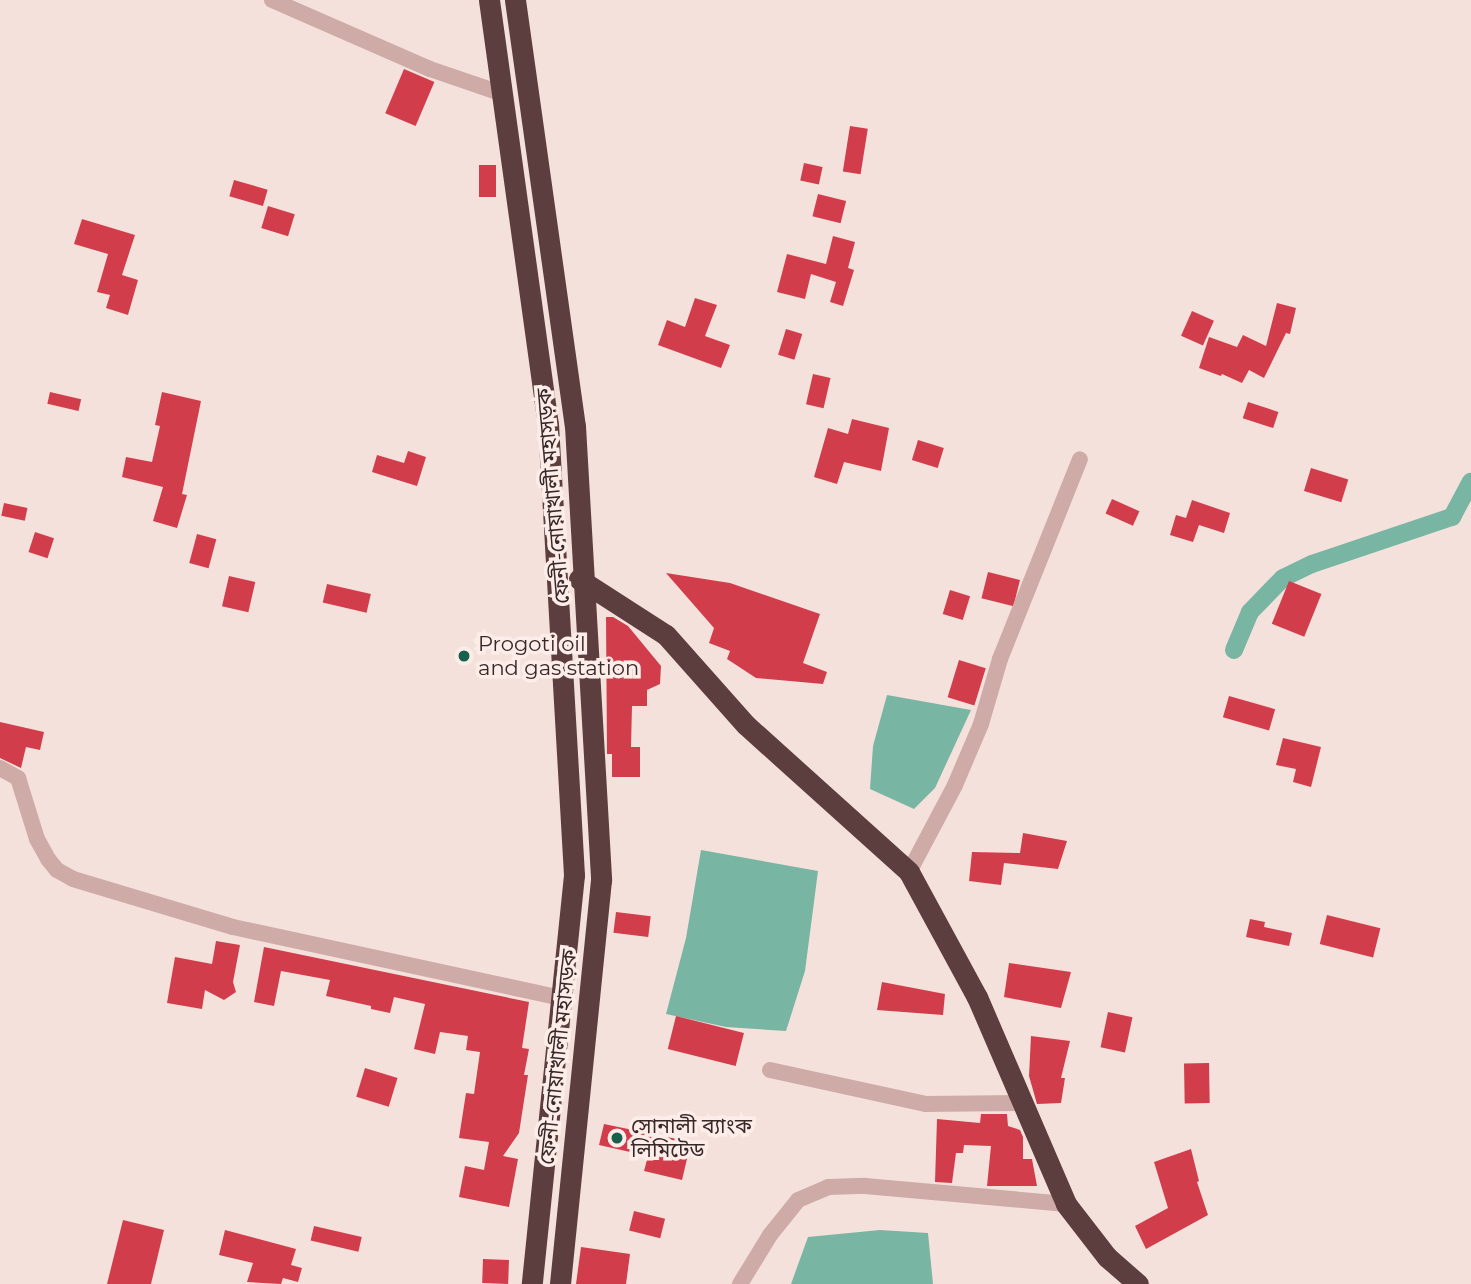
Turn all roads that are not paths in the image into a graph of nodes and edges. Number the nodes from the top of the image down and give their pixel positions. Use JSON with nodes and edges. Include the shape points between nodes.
{"nodes":[{"id":1,"x":271,"y":0,"type":"edge"},
{"id":2,"x":489,"y":0,"type":"edge"},
{"id":3,"x":515,"y":0,"type":"edge"},
{"id":4,"x":503,"y":94,"type":"junction"},
{"id":5,"x":1080,"y":459,"type":"dead end"},
{"id":6,"x":556,"y":559,"type":"junction"},
{"id":7,"x":585,"y":585,"type":"junction"},
{"id":8,"x":0,"y":768,"type":"edge"},
{"id":9,"x":909,"y":872,"type":"junction"},
{"id":10,"x":561,"y":998,"type":"junction"},
{"id":11,"x":770,"y":1070,"type":"dead end"},
{"id":12,"x":1020,"y":1103,"type":"junction"},
{"id":13,"x":1066,"y":1204,"type":"junction"},
{"id":14,"x":532,"y":1284,"type":"edge"},
{"id":15,"x":560,"y":1284,"type":"edge"},
{"id":16,"x":740,"y":1284,"type":"edge"},
{"id":17,"x":1138,"y":1284,"type":"edge"}],
"edges":[{"from":1,"to":4,"type":"street","via":[[430,69]]},
{"from":2,"to":4,"type":"highway","name":"ফেনী-নোয়াখালী মহাসড়ক"},
{"from":3,"to":7,"type":"highway","name":"ফেনী-নোয়াখালী মহাসড়ক","via":[[575,426]]},
{"from":4,"to":6,"type":"highway","name":"ফেনী-নোয়াখালী মহাসড়ক","via":[[548,424]]},
{"from":5,"to":9,"type":"street","via":[[1000,659],[981,724]]},
{"from":6,"to":7,"type":"highway"},
{"from":6,"to":10,"type":"highway","name":"ফেনী-নোয়াখালী মহাসড়ক","via":[[574,875]]},
{"from":7,"to":9,"type":"highway","via":[[666,635],[746,726]]},
{"from":7,"to":15,"type":"highway","name":"ফেনী-নোয়াখালী মহাসড়ক","via":[[601,880]]},
{"from":8,"to":10,"type":"street","via":[[18,778],[37,839],[57,870],[73,879],[233,927]]},
{"from":9,"to":12,"type":"highway","via":[[977,997]]},
{"from":10,"to":14,"type":"highway","name":"ফেনী-নোয়াখালী মহাসড়ক"},
{"from":11,"to":12,"type":"street","via":[[926,1104]]},
{"from":12,"to":13,"type":"highway"},
{"from":13,"to":16,"type":"street","via":[[865,1186],[828,1187],[798,1200]]},
{"from":13,"to":17,"type":"highway","via":[[1107,1257]]}]}
